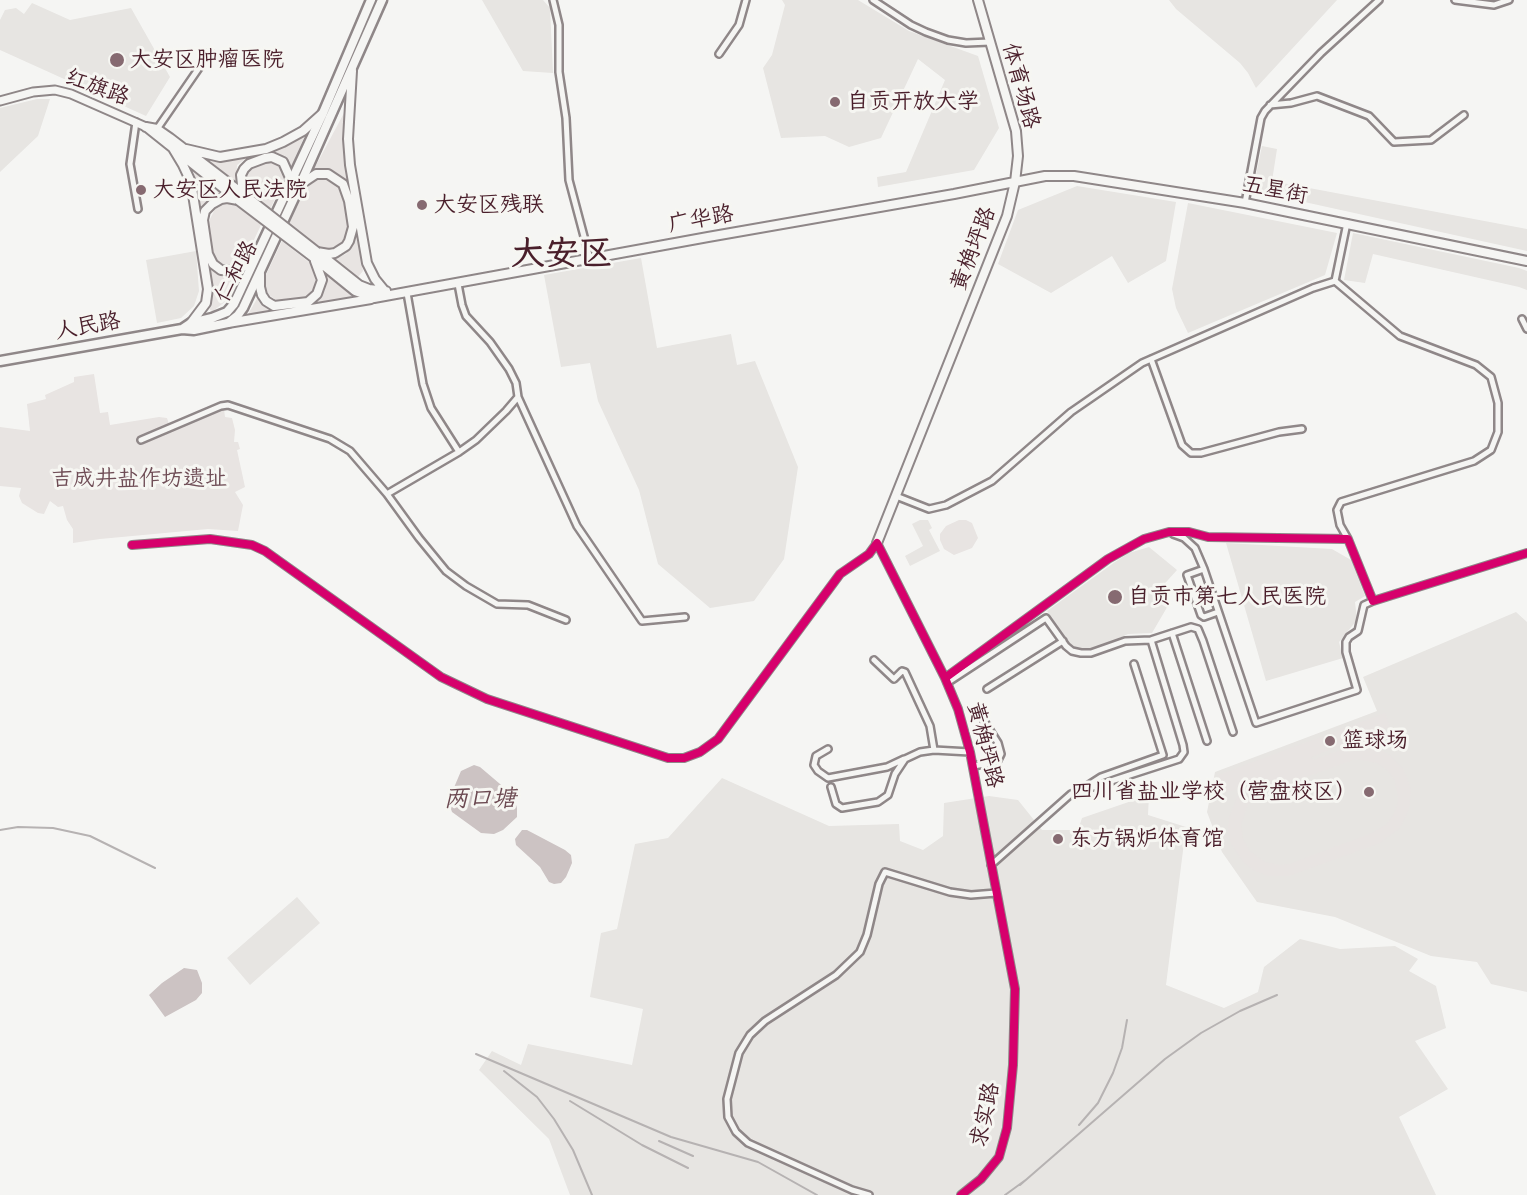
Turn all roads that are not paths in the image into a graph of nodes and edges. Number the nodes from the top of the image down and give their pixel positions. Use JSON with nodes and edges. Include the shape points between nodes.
{"nodes":[{"id":1,"x":372,"y":0,"type":"edge"},
{"id":2,"x":382,"y":0,"type":"edge"},
{"id":3,"x":553,"y":0,"type":"edge"},
{"id":4,"x":746,"y":0,"type":"edge"},
{"id":5,"x":873,"y":0,"type":"edge"},
{"id":6,"x":978,"y":0,"type":"edge"},
{"id":7,"x":1379,"y":0,"type":"edge"},
{"id":8,"x":1455,"y":0,"type":"edge"},
{"id":9,"x":1509,"y":0,"type":"edge"},
{"id":10,"x":990,"y":42,"type":"junction"},
{"id":11,"x":210,"y":52,"type":"dead end"},
{"id":12,"x":719,"y":54,"type":"dead end"},
{"id":13,"x":352,"y":70,"type":"junction"},
{"id":14,"x":0,"y":101,"type":"edge"},
{"id":15,"x":1270,"y":105,"type":"junction"},
{"id":16,"x":323,"y":113,"type":"junction"},
{"id":17,"x":1464,"y":115,"type":"dead end"},
{"id":18,"x":136,"y":122,"type":"junction"},
{"id":19,"x":146,"y":127,"type":"junction"},
{"id":20,"x":157,"y":129,"type":"junction"},
{"id":21,"x":171,"y":146,"type":"junction"},
{"id":22,"x":186,"y":149,"type":"junction"},
{"id":23,"x":291,"y":180,"type":"junction"},
{"id":24,"x":1015,"y":182,"type":"junction"},
{"id":25,"x":300,"y":185,"type":"junction"},
{"id":26,"x":241,"y":197,"type":"junction"},
{"id":27,"x":1245,"y":203,"type":"junction"},
{"id":28,"x":138,"y":209,"type":"dead end"},
{"id":29,"x":1347,"y":223,"type":"junction"},
{"id":30,"x":315,"y":255,"type":"junction"},
{"id":31,"x":590,"y":259,"type":"junction"},
{"id":32,"x":1527,"y":261,"type":"edge"},
{"id":33,"x":252,"y":263,"type":"junction"},
{"id":34,"x":261,"y":269,"type":"junction"},
{"id":35,"x":1335,"y":281,"type":"junction"},
{"id":36,"x":458,"y":284,"type":"junction"},
{"id":37,"x":384,"y":290,"type":"junction"},
{"id":38,"x":407,"y":292,"type":"junction"},
{"id":39,"x":393,"y":294,"type":"junction"},
{"id":40,"x":374,"y":298,"type":"junction"},
{"id":41,"x":1522,"y":319,"type":"dead end"},
{"id":42,"x":191,"y":323,"type":"junction"},
{"id":43,"x":228,"y":323,"type":"junction"},
{"id":44,"x":183,"y":329,"type":"junction"},
{"id":45,"x":1527,"y":329,"type":"edge"},
{"id":46,"x":1151,"y":359,"type":"junction"},
{"id":47,"x":0,"y":361,"type":"edge"},
{"id":48,"x":518,"y":397,"type":"junction"},
{"id":49,"x":1302,"y":429,"type":"dead end"},
{"id":50,"x":141,"y":440,"type":"dead end"},
{"id":51,"x":459,"y":452,"type":"junction"},
{"id":52,"x":387,"y":494,"type":"junction"},
{"id":53,"x":896,"y":496,"type":"junction"},
{"id":54,"x":1169,"y":532,"type":"junction"},
{"id":55,"x":1348,"y":539,"type":"junction"},
{"id":56,"x":877,"y":543,"type":"junction"},
{"id":57,"x":132,"y":545,"type":"dead end"},
{"id":58,"x":1527,"y":553,"type":"edge"},
{"id":59,"x":1204,"y":569,"type":"junction"},
{"id":60,"x":1373,"y":601,"type":"junction"},
{"id":61,"x":1218,"y":612,"type":"junction"},
{"id":62,"x":685,"y":617,"type":"dead end"},
{"id":63,"x":566,"y":620,"type":"dead end"},
{"id":64,"x":1172,"y":633,"type":"junction"},
{"id":65,"x":1151,"y":640,"type":"junction"},
{"id":66,"x":1063,"y":641,"type":"junction"},
{"id":67,"x":874,"y":660,"type":"dead end"},
{"id":68,"x":1134,"y":664,"type":"dead end"},
{"id":69,"x":946,"y":680,"type":"junction"},
{"id":70,"x":987,"y":688,"type":"dead end"},
{"id":71,"x":984,"y":721,"type":"dead end"},
{"id":72,"x":1233,"y":732,"type":"dead end"},
{"id":73,"x":1207,"y":741,"type":"dead end"},
{"id":74,"x":828,"y":749,"type":"dead end"},
{"id":75,"x":934,"y":750,"type":"junction"},
{"id":76,"x":970,"y":752,"type":"junction"},
{"id":77,"x":905,"y":759,"type":"junction"},
{"id":78,"x":973,"y":766,"type":"junction"},
{"id":79,"x":831,"y":787,"type":"dead end"},
{"id":80,"x":1081,"y":790,"type":"junction"},
{"id":81,"x":991,"y":865,"type":"junction"},
{"id":82,"x":996,"y":894,"type":"junction"},
{"id":83,"x":851,"y":1192,"type":"edge"},
{"id":84,"x":869,"y":1195,"type":"edge"},
{"id":85,"x":962,"y":1195,"type":"edge"}],
"edges":[{"from":1,"to":16,"type":"main road","name":"仁和路"},
{"from":2,"to":13,"type":"main road","name":"仁和路"},
{"from":3,"to":31,"type":"street","via":[[559,25],[559,72],[569,180]]},
{"from":4,"to":12,"type":"street","via":[[739,25]]},
{"from":5,"to":10,"type":"street","via":[[911,25],[937,36],[966,43]]},
{"from":6,"to":10,"type":"main road","name":"体育场路"},
{"from":7,"to":15,"type":"street"},
{"from":8,"to":9,"type":"street","via":[[1494,5]]},
{"from":10,"to":24,"type":"main road","name":"体育场路","via":[[1016,131]]},
{"from":11,"to":20,"type":"street"},
{"from":13,"to":25,"type":"main road","name":"仁和路"},
{"from":13,"to":37,"type":"main road","via":[[350,165],[367,263]]},
{"from":14,"to":18,"type":"street","name":"红旗路","via":[[55,90]]},
{"from":15,"to":17,"type":"street","via":[[1317,96],[1369,116],[1394,142],[1431,140]]},
{"from":15,"to":27,"type":"street","via":[[1261,118]]},
{"from":16,"to":22,"type":"main road","via":[[303,130],[266,149],[219,157]]},
{"from":16,"to":23,"type":"main road","name":"仁和路"},
{"from":18,"to":19,"type":"street","name":"红旗路"},
{"from":18,"to":28,"type":"street","via":[[130,164]]},
{"from":19,"to":20,"type":"main road"},
{"from":19,"to":21,"type":"main road"},
{"from":20,"to":22,"type":"main road"},
{"from":21,"to":26,"type":"main road"},
{"from":21,"to":42,"type":"main road","via":[[191,182],[208,289],[206,303]]},
{"from":22,"to":26,"type":"main road"},
{"from":23,"to":26,"type":"main road","via":[[283,162],[265,158],[244,169]]},
{"from":23,"to":33,"type":"main road","name":"仁和路"},
{"from":24,"to":27,"type":"main road","name":"五星街","via":[[1074,176]]},
{"from":24,"to":31,"type":"main road","name":"广华路"},
{"from":24,"to":53,"type":"main road","name":"黄桷坪路","via":[[1007,216]]},
{"from":25,"to":30,"type":"main road","via":[[316,174],[328,174],[343,184],[349,201],[353,227],[346,246],[335,253]]},
{"from":25,"to":34,"type":"main road","name":"仁和路"},
{"from":26,"to":30,"type":"main road","bridge":true},
{"from":26,"to":33,"type":"main road","via":[[220,199],[205,211],[208,254],[221,270],[233,271]]},
{"from":27,"to":29,"type":"main road","name":"五星街"},
{"from":29,"to":32,"type":"main road","name":"五星街"},
{"from":29,"to":35,"type":"street"},
{"from":30,"to":34,"type":"main road","via":[[322,280],[317,294],[308,302],[280,307],[266,301],[260,287]]},
{"from":30,"to":37,"type":"main road","via":[[359,285]]},
{"from":30,"to":40,"type":"main road","via":[[355,291]]},
{"from":31,"to":36,"type":"main road","name":"广华路"},
{"from":33,"to":42,"type":"main road","name":"仁和路","via":[[240,294],[227,312]]},
{"from":34,"to":43,"type":"main road","name":"仁和路","via":[[243,308]]},
{"from":35,"to":46,"type":"street"},
{"from":35,"to":55,"type":"street","via":[[1400,336],[1476,365],[1491,377],[1498,403],[1498,432],[1491,450],[1474,461],[1341,502],[1337,510]]},
{"from":36,"to":38,"type":"main road","name":"广华路"},
{"from":36,"to":48,"type":"street","via":[[466,316],[509,369]]},
{"from":37,"to":39,"type":"main road"},
{"from":38,"to":39,"type":"main road","name":"广华路"},
{"from":38,"to":51,"type":"street","via":[[423,384],[431,408]]},
{"from":39,"to":40,"type":"main road","name":"广华路"},
{"from":40,"to":43,"type":"main road","name":"广华路"},
{"from":41,"to":45,"type":"street"},
{"from":42,"to":44,"type":"main road","name":"仁和路"},
{"from":43,"to":44,"type":"main road","name":"仁和路"},
{"from":44,"to":47,"type":"main road","name":"人民路"},
{"from":46,"to":49,"type":"street","via":[[1182,445],[1191,453]]},
{"from":46,"to":53,"type":"street","via":[[1071,412],[1004,472],[977,489],[937,508],[921,507]]},
{"from":48,"to":51,"type":"street"},
{"from":48,"to":62,"type":"street","via":[[577,526],[642,621]]},
{"from":50,"to":52,"type":"street","via":[[228,405],[330,438],[350,451]]},
{"from":51,"to":52,"type":"street"},
{"from":52,"to":63,"type":"street","via":[[446,571],[466,586],[497,604],[528,605]]},
{"from":53,"to":56,"type":"main road","name":"黄桷坪路"},
{"from":54,"to":55,"type":"street","via":[[1208,537]]},
{"from":54,"to":59,"type":"street","via":[[1184,538],[1194,548]]},
{"from":54,"to":69,"type":"street","via":[[1144,539],[1108,559]]},
{"from":55,"to":60,"type":"street"},
{"from":56,"to":57,"type":"street","via":[[869,554],[840,574],[718,739],[684,758],[668,758],[487,699],[441,677],[252,545],[210,539]]},
{"from":56,"to":69,"type":"street","name":"黄桷坪路"},
{"from":58,"to":60,"type":"street"},
{"from":59,"to":61,"type":"street"},
{"from":59,"to":61,"type":"street","via":[[1187,575],[1201,615]]},
{"from":60,"to":61,"type":"street","via":[[1364,605],[1358,630],[1346,642],[1357,690],[1256,723]]},
{"from":64,"to":65,"type":"street"},
{"from":64,"to":72,"type":"street","via":[[1191,627],[1198,629]]},
{"from":64,"to":73,"type":"street"},
{"from":65,"to":66,"type":"street","via":[[1125,641],[1091,653],[1072,651]]},
{"from":65,"to":80,"type":"street","via":[[1184,752],[1179,759]]},
{"from":66,"to":69,"type":"street","via":[[1046,618]]},
{"from":66,"to":70,"type":"street"},
{"from":67,"to":75,"type":"street","via":[[894,679],[905,672],[930,726]]},
{"from":68,"to":80,"type":"street","via":[[1163,755],[1101,777]]},
{"from":69,"to":76,"type":"street","name":"黄桷坪路"},
{"from":71,"to":78,"type":"street","via":[[1001,754],[997,762]]},
{"from":74,"to":77,"type":"street","via":[[816,756],[814,765],[828,778],[887,767]]},
{"from":75,"to":76,"type":"street"},
{"from":75,"to":77,"type":"street"},
{"from":76,"to":78,"type":"street","name":"黄桷坪路"},
{"from":77,"to":79,"type":"street","via":[[888,795],[878,802],[842,808],[836,804]]},
{"from":78,"to":81,"type":"street","name":"黄桷坪路"},
{"from":80,"to":81,"type":"street","via":[[1071,794]]},
{"from":81,"to":82,"type":"street","name":"黄桷坪路"},
{"from":82,"to":83,"type":"street","via":[[950,892],[885,872],[860,952],[836,975],[765,1021],[739,1053],[727,1099],[728,1117],[736,1132],[748,1143]]},
{"from":82,"to":85,"type":"street","name":"求实路","via":[[1015,989],[1007,1128],[999,1157]]},
{"from":83,"to":84,"type":"street"}]}
